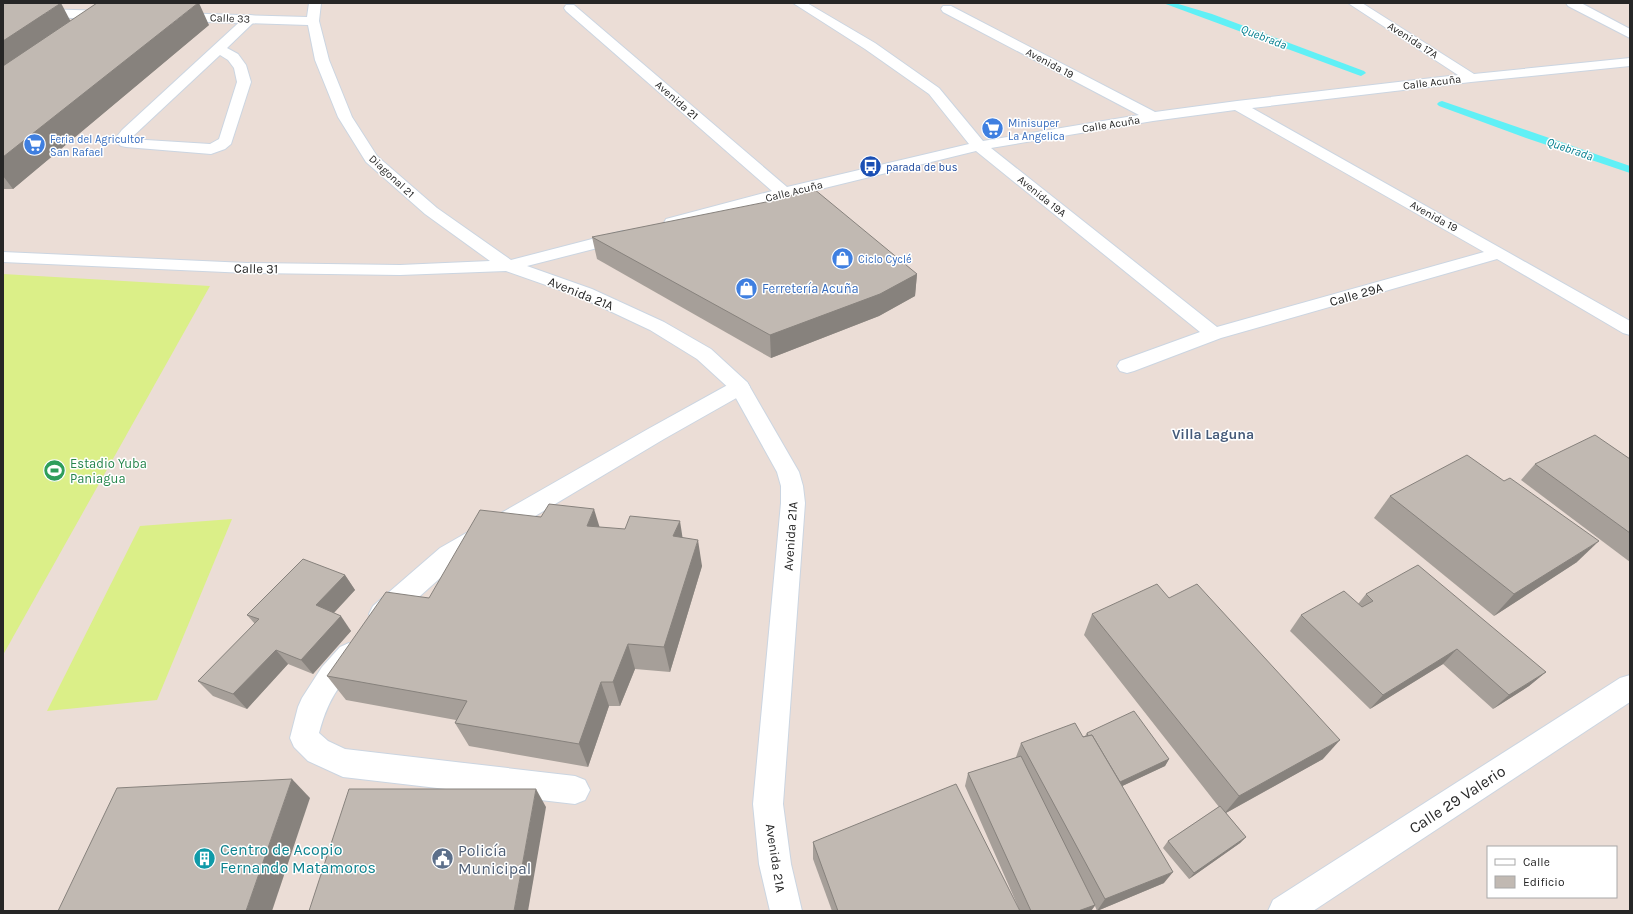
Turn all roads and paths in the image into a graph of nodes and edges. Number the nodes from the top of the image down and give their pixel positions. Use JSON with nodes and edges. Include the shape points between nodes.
{"nodes":[{"id":1,"x":315,"y":3,"type":"edge"},
{"id":2,"x":799,"y":3,"type":"edge"},
{"id":3,"x":1354,"y":3,"type":"edge"},
{"id":4,"x":1572,"y":3,"type":"edge"},
{"id":5,"x":570,"y":8,"type":"dead end"},
{"id":6,"x":947,"y":9,"type":"dead end"},
{"id":7,"x":3,"y":12,"type":"edge"},
{"id":8,"x":122,"y":16,"type":"edge"},
{"id":9,"x":162,"y":17,"type":"edge"},
{"id":10,"x":250,"y":19,"type":"junction"},
{"id":11,"x":313,"y":21,"type":"junction"},
{"id":12,"x":1630,"y":34,"type":"edge"},
{"id":13,"x":218,"y":48,"type":"junction"},
{"id":14,"x":1630,"y":62,"type":"edge"},
{"id":15,"x":1471,"y":78,"type":"junction"},
{"id":16,"x":1237,"y":105,"type":"junction"},
{"id":17,"x":1153,"y":117,"type":"junction"},
{"id":18,"x":980,"y":146,"type":"junction"},
{"id":19,"x":784,"y":193,"type":"junction"},
{"id":20,"x":661,"y":226,"type":"edge"},
{"id":21,"x":638,"y":232,"type":"edge"},
{"id":22,"x":1499,"y":253,"type":"junction"},
{"id":23,"x":3,"y":257,"type":"edge"},
{"id":24,"x":508,"y":266,"type":"junction"},
{"id":25,"x":1630,"y":329,"type":"edge"},
{"id":26,"x":1214,"y":334,"type":"junction"},
{"id":27,"x":1127,"y":366,"type":"dead end"},
{"id":28,"x":740,"y":387,"type":"junction"},
{"id":29,"x":1630,"y":688,"type":"edge"},
{"id":30,"x":575,"y":790,"type":"dead end"},
{"id":31,"x":786,"y":911,"type":"edge"},
{"id":32,"x":1284,"y":911,"type":"edge"}],
"edges":[{"from":1,"to":11,"type":"street","name":"Diagonal 21"},
{"from":2,"to":18,"type":"street","name":"Avenida 19A","via":[[870,46],[934,91]]},
{"from":3,"to":15,"type":"street","name":"Avenida 17A"},
{"from":4,"to":12,"type":"street"},
{"from":5,"to":19,"type":"street","name":"Avenida 21"},
{"from":6,"to":17,"type":"street","name":"Avenida 19"},
{"from":7,"to":8,"type":"street"},
{"from":9,"to":10,"type":"street","name":"Calle 33"},
{"from":10,"to":11,"type":"street","name":"Calle 33"},
{"from":10,"to":13,"type":"street"},
{"from":11,"to":24,"type":"street","name":"Diagonal 21","via":[[322,60],[345,117],[371,159],[431,211]]},
{"from":13,"to":13,"type":"street","via":[[127,133],[121,140],[126,143],[211,149],[226,141],[244,82],[241,68],[233,57]]},
{"from":14,"to":15,"type":"street","name":"Calle Acuña"},
{"from":15,"to":16,"type":"street","name":"Calle Acuña"},
{"from":16,"to":17,"type":"street","name":"Calle Acuña"},
{"from":16,"to":22,"type":"street","name":"Avenida 19"},
{"from":17,"to":18,"type":"street","name":"Calle Acuña"},
{"from":18,"to":19,"type":"street","name":"Calle Acuña"},
{"from":18,"to":26,"type":"street","name":"Avenida 19A"},
{"from":19,"to":20,"type":"street","name":"Calle Acuña"},
{"from":21,"to":24,"type":"street"},
{"from":22,"to":25,"type":"street","name":"Avenida 19"},
{"from":22,"to":26,"type":"street","name":"Calle 29A"},
{"from":23,"to":24,"type":"street","name":"Calle 31","via":[[247,268],[400,270]]},
{"from":24,"to":28,"type":"street","name":"Avenida 21A","via":[[586,293],[657,326],[704,354]]},
{"from":26,"to":27,"type":"street"},
{"from":28,"to":30,"type":"street","via":[[449,555],[382,614],[332,675],[312,707],[304,738],[318,751],[343,763]]},
{"from":28,"to":31,"type":"street","name":"Avenida 21A","via":[[788,472],[793,498],[768,804],[775,864]]},
{"from":29,"to":32,"type":"street","name":"Calle 29 Valerio"}]}
